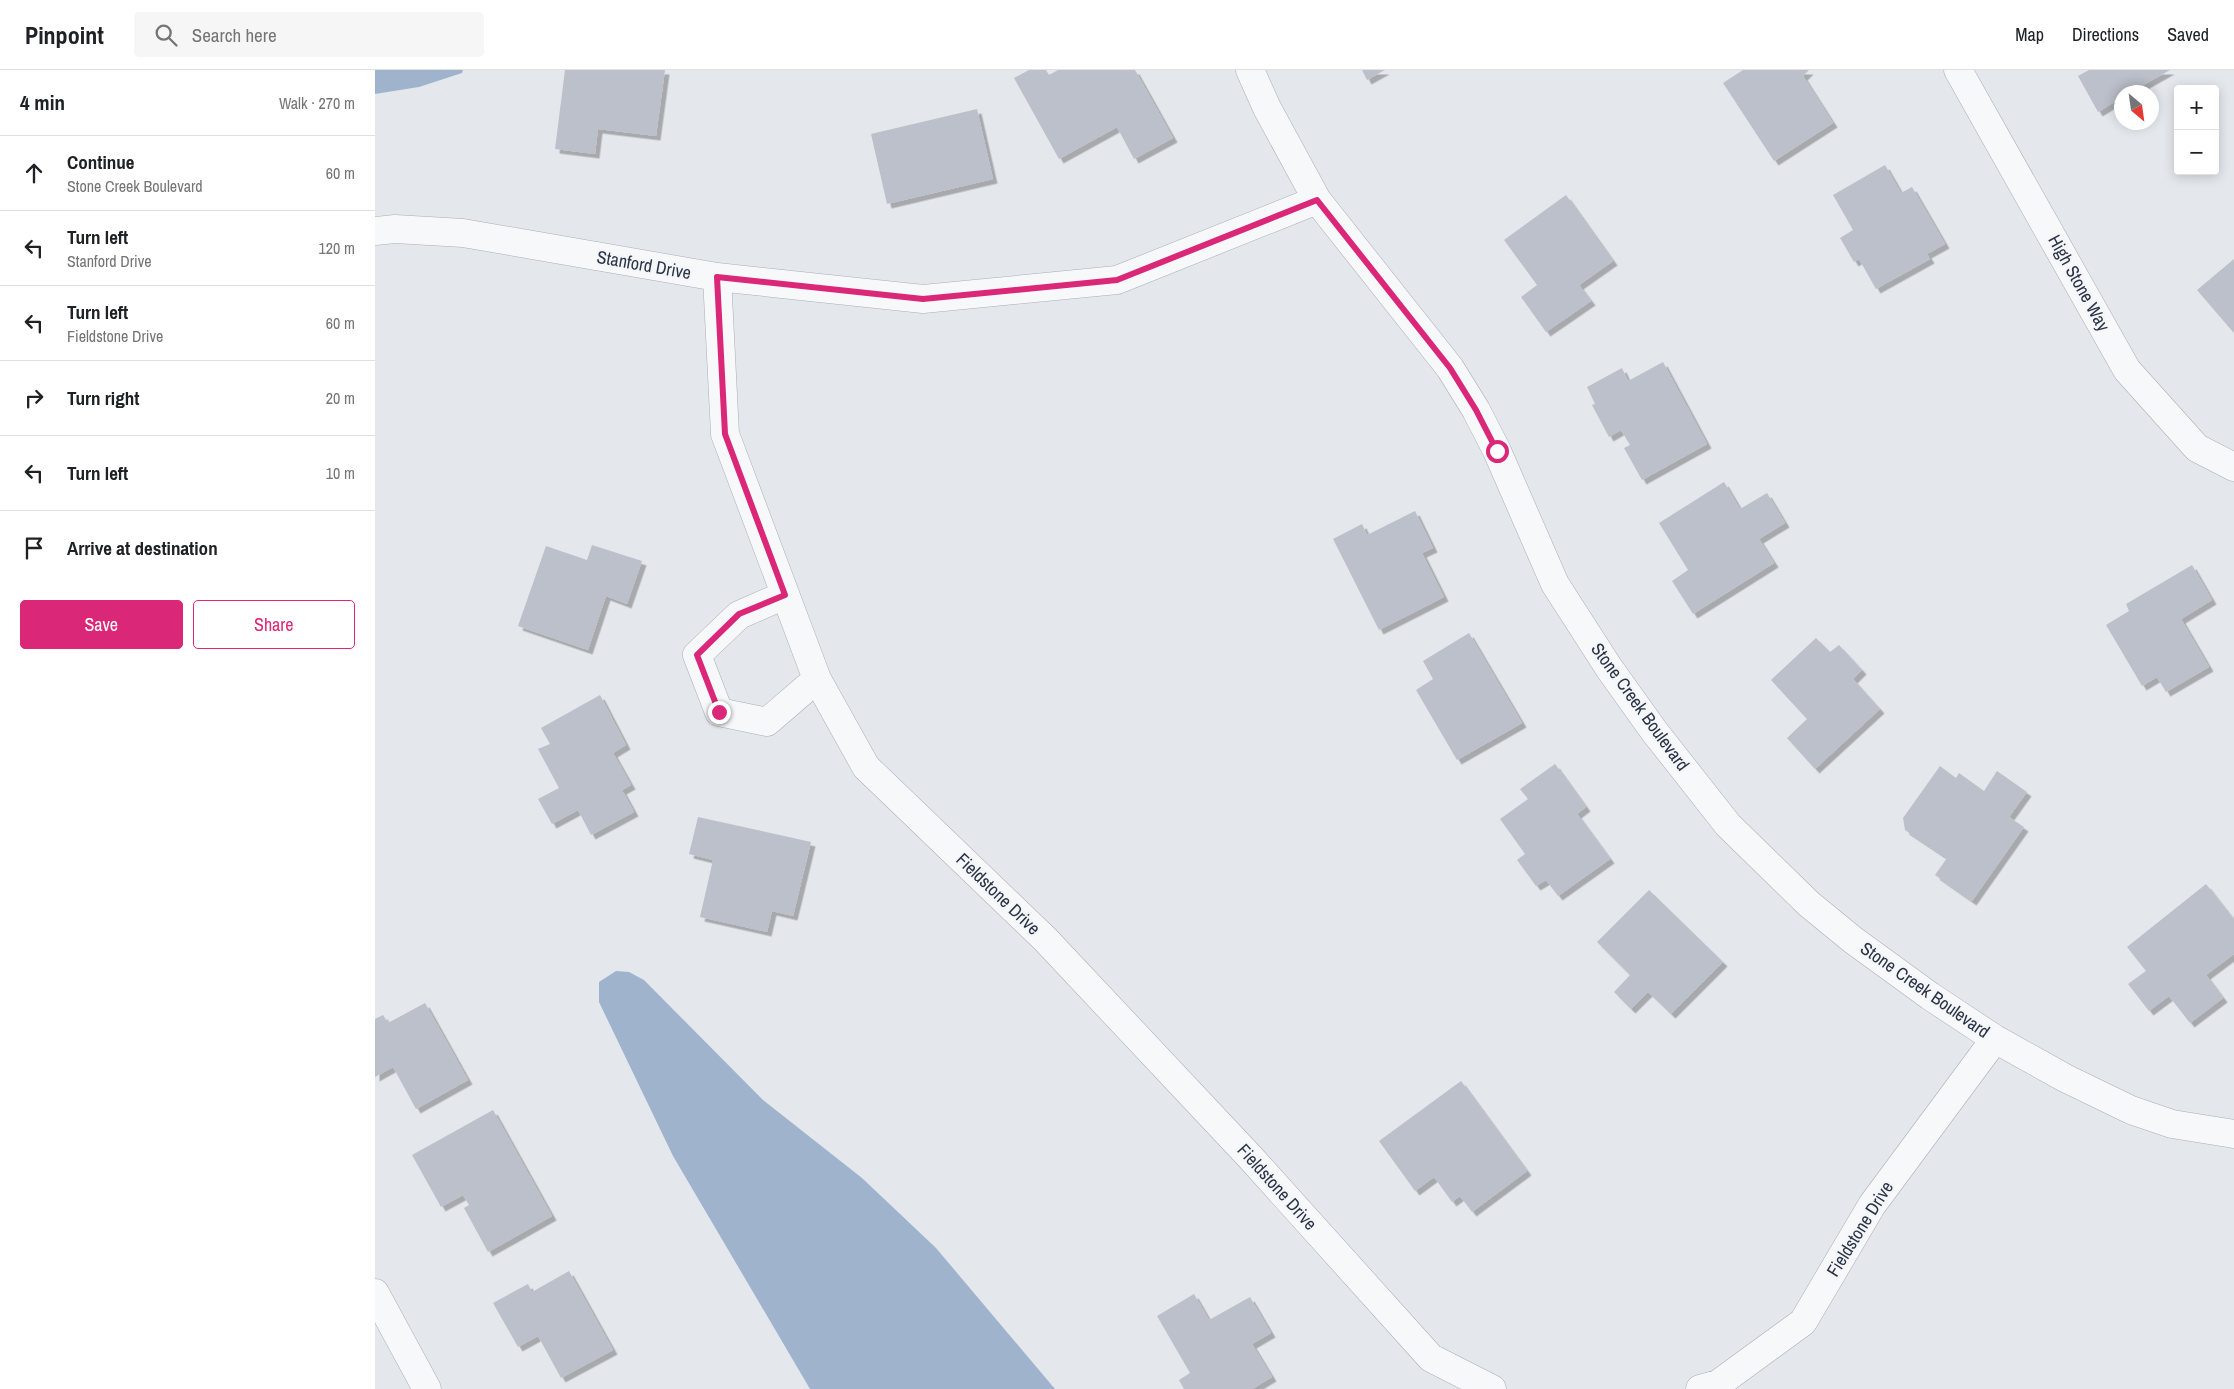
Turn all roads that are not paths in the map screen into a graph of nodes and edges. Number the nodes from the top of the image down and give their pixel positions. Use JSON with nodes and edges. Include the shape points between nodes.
{"nodes":[{"id":1,"x":1250,"y":70,"type":"edge"},
{"id":2,"x":1958,"y":70,"type":"edge"},
{"id":3,"x":1317,"y":200,"type":"junction"},
{"id":4,"x":375,"y":231,"type":"edge"},
{"id":5,"x":717,"y":277,"type":"junction"},
{"id":6,"x":2234,"y":466,"type":"edge"},
{"id":7,"x":785,"y":595,"type":"junction"},
{"id":8,"x":817,"y":679,"type":"junction"},
{"id":9,"x":1995,"y":1039,"type":"junction"},
{"id":10,"x":2234,"y":1134,"type":"edge"},
{"id":11,"x":375,"y":1293,"type":"edge"},
{"id":12,"x":427,"y":1389,"type":"edge"},
{"id":13,"x":1492,"y":1389,"type":"edge"},
{"id":14,"x":1700,"y":1389,"type":"edge"}],
"edges":[{"from":1,"to":3,"type":"street","name":"Stone Creek Boulevard"},
{"from":2,"to":6,"type":"street","name":"High Stone Way","via":[[2127,370],[2197,448]]},
{"from":3,"to":5,"type":"street","name":"Stanford Drive","via":[[1117,280],[923,299]]},
{"from":3,"to":9,"type":"street","name":"Stone Creek Boulevard","via":[[1450,368],[1493,443],[1555,584],[1654,731],[1728,825],[1809,904],[1853,940]]},
{"from":4,"to":5,"type":"street","name":"Stanford Drive","via":[[463,233]]},
{"from":5,"to":7,"type":"street","name":"Fieldstone Drive","via":[[725,434]]},
{"from":7,"to":8,"type":"street","name":"Fieldstone Drive"},
{"from":7,"to":8,"type":"street","via":[[739,614],[697,655],[719,712],[767,722]]},
{"from":8,"to":13,"type":"street","name":"Fieldstone Drive","via":[[866,767],[1045,939],[1250,1157],[1431,1358]]},
{"from":9,"to":10,"type":"street","name":"Stone Creek Boulevard","via":[[2131,1110],[2172,1124]]},
{"from":9,"to":14,"type":"street","name":"Fieldstone Drive","via":[[1872,1205],[1803,1322],[1718,1384]]},
{"from":11,"to":12,"type":"street"}]}
